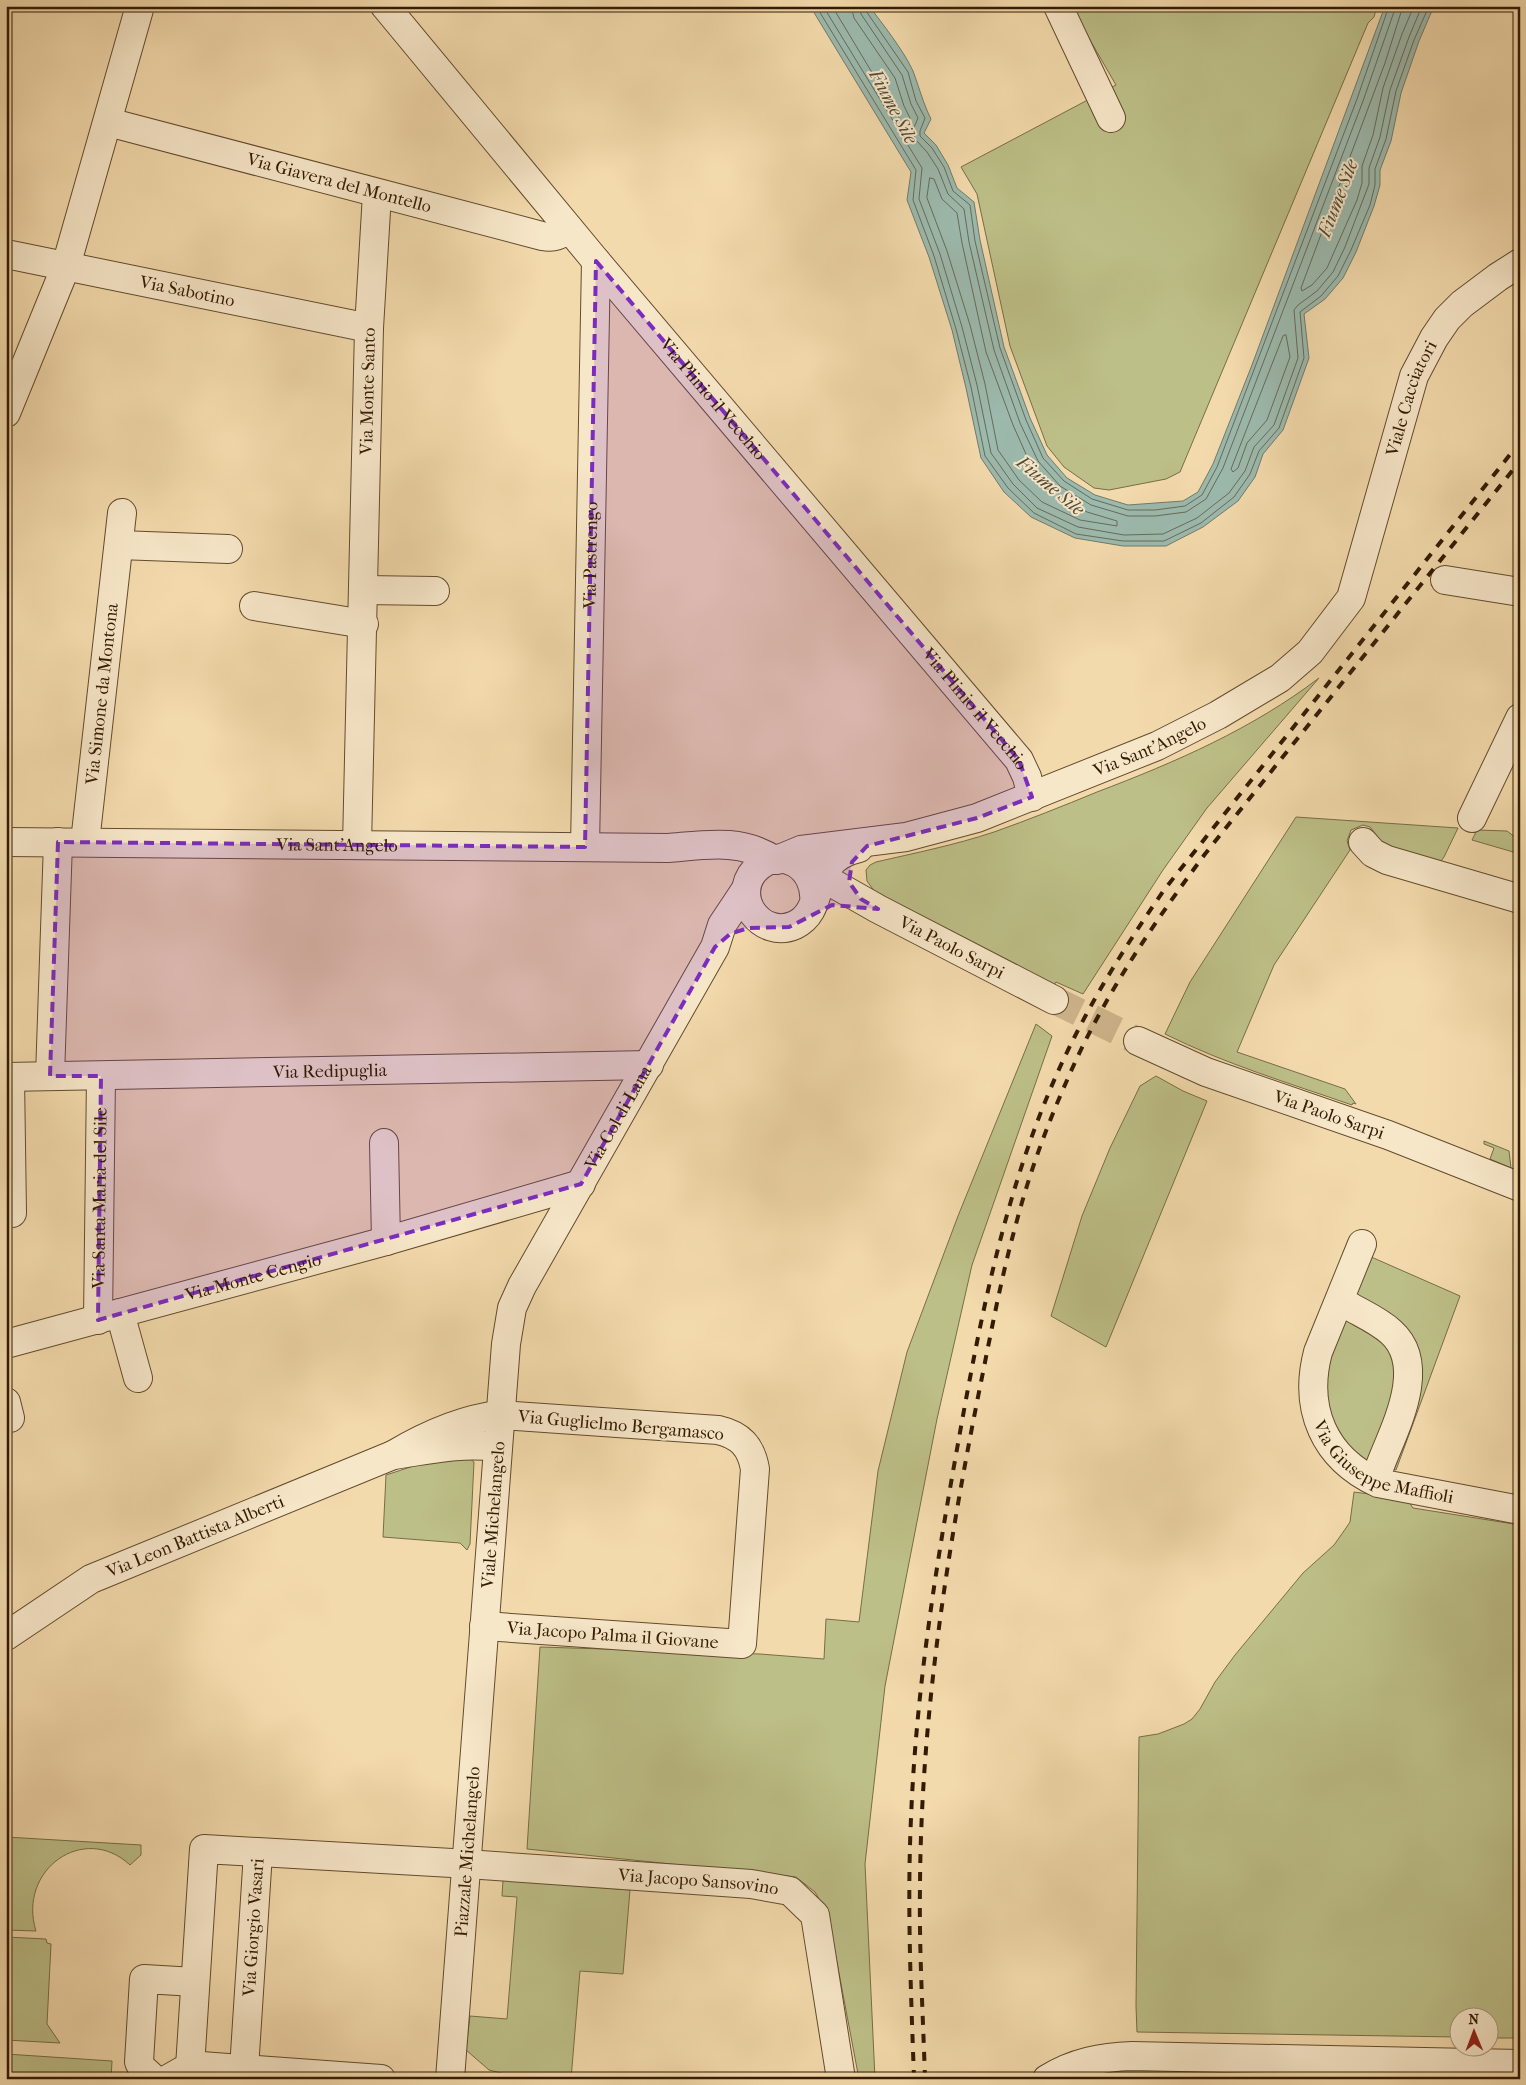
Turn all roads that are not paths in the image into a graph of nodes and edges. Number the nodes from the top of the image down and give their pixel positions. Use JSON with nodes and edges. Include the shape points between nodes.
{"nodes":[{"id":1,"x":140,"y":6,"type":"edge"},
{"id":2,"x":385,"y":6,"type":"edge"},
{"id":3,"x":1058,"y":6,"type":"edge"},
{"id":4,"x":1110,"y":118,"type":"dead end"},
{"id":5,"x":108,"y":122,"type":"junction"},
{"id":6,"x":377,"y":194,"type":"junction"},
{"id":7,"x":568,"y":228,"type":"junction"},
{"id":8,"x":6,"y":254,"type":"edge"},
{"id":9,"x":596,"y":261,"type":"junction"},
{"id":10,"x":1520,"y":263,"type":"edge"},
{"id":11,"x":66,"y":266,"type":"junction"},
{"id":12,"x":369,"y":328,"type":"junction"},
{"id":13,"x":6,"y":413,"type":"edge"},
{"id":14,"x":122,"y":513,"type":"dead end"},
{"id":15,"x":119,"y":545,"type":"junction"},
{"id":16,"x":228,"y":549,"type":"dead end"},
{"id":17,"x":1360,"y":570,"type":"joint"},
{"id":18,"x":1445,"y":580,"type":"dead end"},
{"id":19,"x":364,"y":590,"type":"junction"},
{"id":20,"x":435,"y":591,"type":"dead end"},
{"id":21,"x":1520,"y":592,"type":"edge"},
{"id":22,"x":254,"y":606,"type":"dead end"},
{"id":23,"x":364,"y":624,"type":"junction"},
{"id":24,"x":1520,"y":718,"type":"edge"},
{"id":25,"x":1032,"y":797,"type":"junction"},
{"id":26,"x":1472,"y":818,"type":"dead end"},
{"id":27,"x":6,"y":842,"type":"edge"},
{"id":28,"x":72,"y":842,"type":"junction"},
{"id":29,"x":1363,"y":842,"type":"dead end"},
{"id":30,"x":874,"y":843,"type":"junction"},
{"id":31,"x":357,"y":845,"type":"junction"},
{"id":32,"x":585,"y":847,"type":"junction"},
{"id":33,"x":668,"y":848,"type":"junction"},
{"id":34,"x":782,"y":861,"type":"junction"},
{"id":35,"x":821,"y":876,"type":"junction"},
{"id":36,"x":747,"y":886,"type":"junction"},
{"id":37,"x":1520,"y":899,"type":"edge"},
{"id":38,"x":869,"y":904,"type":"junction"},
{"id":39,"x":810,"y":910,"type":"junction"},
{"id":40,"x":766,"y":925,"type":"junction"},
{"id":41,"x":715,"y":948,"type":"junction"},
{"id":42,"x":1054,"y":1000,"type":"tunnel mouth"},
{"id":43,"x":1138,"y":1041,"type":"tunnel mouth"},
{"id":44,"x":649,"y":1065,"type":"junction"},
{"id":45,"x":50,"y":1076,"type":"junction"},
{"id":46,"x":101,"y":1076,"type":"junction"},
{"id":47,"x":8,"y":1077,"type":"edge"},
{"id":48,"x":384,"y":1143,"type":"dead end"},
{"id":49,"x":581,"y":1184,"type":"junction"},
{"id":50,"x":1520,"y":1187,"type":"edge"},
{"id":51,"x":12,"y":1213,"type":"dead end"},
{"id":52,"x":386,"y":1241,"type":"junction"},
{"id":53,"x":1362,"y":1244,"type":"dead end"},
{"id":54,"x":522,"y":1286,"type":"joint"},
{"id":55,"x":1349,"y":1306,"type":"dead end"},
{"id":56,"x":109,"y":1316,"type":"junction"},
{"id":57,"x":6,"y":1344,"type":"edge"},
{"id":58,"x":138,"y":1378,"type":"dead end"},
{"id":59,"x":500,"y":1415,"type":"junction"},
{"id":60,"x":497,"y":1447,"type":"junction"},
{"id":61,"x":392,"y":1455,"type":"junction"},
{"id":62,"x":1380,"y":1466,"type":"dead end"},
{"id":63,"x":1520,"y":1510,"type":"edge"},
{"id":64,"x":484,"y":1626,"type":"junction"},
{"id":65,"x":6,"y":1636,"type":"edge"},
{"id":66,"x":742,"y":1644,"type":"joint"},
{"id":67,"x":258,"y":1852,"type":"junction"},
{"id":68,"x":466,"y":1864,"type":"junction"},
{"id":69,"x":195,"y":1982,"type":"junction"},
{"id":70,"x":1520,"y":2064,"type":"edge"},
{"id":71,"x":244,"y":2069,"type":"junction"},
{"id":72,"x":179,"y":2073,"type":"edge"},
{"id":73,"x":154,"y":2079,"type":"edge"},
{"id":74,"x":381,"y":2079,"type":"edge"},
{"id":75,"x":450,"y":2079,"type":"edge"},
{"id":76,"x":842,"y":2079,"type":"edge"},
{"id":77,"x":1047,"y":2079,"type":"edge"}],
"edges":[{"from":1,"to":5,"type":"street"},
{"from":2,"to":7,"type":"street","name":"Via Plinio il Vecchio"},
{"from":3,"to":4,"type":"street"},
{"from":5,"to":6,"type":"street","name":"Via Giavera del Montello"},
{"from":5,"to":11,"type":"street"},
{"from":6,"to":7,"type":"street","name":"Via Giavera del Montello","via":[[542,236],[556,237]]},
{"from":6,"to":12,"type":"street","name":"Via Monte Santo"},
{"from":7,"to":9,"type":"street","name":"Via Plinio il Vecchio"},
{"from":8,"to":11,"type":"street","name":"Via Sabotino"},
{"from":9,"to":25,"type":"street","name":"Via Plinio il Vecchio","via":[[1019,760]]},
{"from":9,"to":32,"type":"street","name":"Via Pastrengo"},
{"from":10,"to":17,"type":"street","name":"Viale Cacciatori","via":[[1479,290],[1452,314],[1420,361]]},
{"from":11,"to":12,"type":"street","name":"Via Sabotino"},
{"from":11,"to":13,"type":"street"},
{"from":12,"to":19,"type":"street","name":"Via Monte Santo"},
{"from":14,"to":15,"type":"street","name":"Via Simone da Montona"},
{"from":15,"to":16,"type":"street"},
{"from":15,"to":28,"type":"street","name":"Via Simone da Montona"},
{"from":17,"to":25,"type":"street","name":"Via Sant'Angelo","via":[[1351,598],[1334,623],[1310,652],[1280,678],[1218,716],[1157,746]]},
{"from":18,"to":21,"type":"street"},
{"from":19,"to":20,"type":"street"},
{"from":19,"to":23,"type":"street","name":"Via Monte Santo"},
{"from":22,"to":23,"type":"street"},
{"from":23,"to":31,"type":"street","name":"Via Monte Santo"},
{"from":24,"to":26,"type":"street"},
{"from":25,"to":30,"type":"street","name":"Via Sant'Angelo","via":[[977,818]]},
{"from":27,"to":28,"type":"street","name":"Via Sant'Angelo"},
{"from":28,"to":31,"type":"street","name":"Via Sant'Angelo"},
{"from":28,"to":45,"type":"street"},
{"from":29,"to":37,"type":"street","via":[[1373,853],[1387,860]]},
{"from":30,"to":34,"type":"street","name":"Via Sant'Angelo","via":[[801,850]]},
{"from":30,"to":35,"type":"street","name":"Via Sant'Angelo","via":[[842,854]]},
{"from":30,"to":38,"type":"street","via":[[858,853],[849,872],[853,890]]},
{"from":31,"to":32,"type":"street","name":"Via Sant'Angelo"},
{"from":32,"to":33,"type":"street","name":"Via Sant'Angelo"},
{"from":33,"to":34,"type":"street","name":"Via Sant'Angelo","via":[[731,844],[746,846]]},
{"from":33,"to":36,"type":"street","name":"Via Sant'Angelo","via":[[723,859],[734,866]]},
{"from":34,"to":35,"type":"street","name":"Via Paolo Sarpi"},
{"from":34,"to":36,"type":"street","name":"Via Sant'Angelo","via":[[758,868]]},
{"from":34,"to":39,"type":"street","name":"Via Sant'Angelo","via":[[810,876],[815,893]]},
{"from":35,"to":38,"type":"street","name":"Via Paolo Sarpi"},
{"from":35,"to":39,"type":"street","name":"Via Sant'Angelo"},
{"from":36,"to":40,"type":"street","name":"Via Sant'Angelo","via":[[749,909]]},
{"from":36,"to":41,"type":"street","name":"Via Col di Lana","via":[[722,926]]},
{"from":38,"to":39,"type":"street","name":"Via Paolo Sarpi","via":[[842,903]]},
{"from":38,"to":42,"type":"street","name":"Via Paolo Sarpi"},
{"from":39,"to":40,"type":"street","via":[[797,924],[789,927]]},
{"from":40,"to":41,"type":"street","name":"Via Col di Lana","via":[[730,934]]},
{"from":41,"to":44,"type":"street","name":"Via Col di Lana"},
{"from":43,"to":50,"type":"street","name":"Via Paolo Sarpi","via":[[1206,1072],[1388,1135]]},
{"from":44,"to":46,"type":"street","name":"Via Redipuglia"},
{"from":44,"to":49,"type":"street","name":"Via Col di Lana"},
{"from":45,"to":46,"type":"street","name":"Via Redipuglia"},
{"from":45,"to":47,"type":"street","name":"Via Redipuglia"},
{"from":46,"to":56,"type":"street","name":"Via Santa Maria del Sile"},
{"from":47,"to":51,"type":"street","name":"Via Redipuglia"},
{"from":48,"to":52,"type":"street"},
{"from":49,"to":52,"type":"street","name":"Via Monte Cengio"},
{"from":49,"to":54,"type":"street","name":"Via Col di Lana"},
{"from":52,"to":56,"type":"street","name":"Via Monte Cengio"},
{"from":53,"to":63,"type":"street","name":"Via Giuseppe Maffioli","via":[[1313,1370],[1314,1408],[1330,1444],[1342,1460],[1378,1483]]},
{"from":54,"to":59,"type":"street","name":"Viale Michelangelo","via":[[508,1324]]},
{"from":55,"to":62,"type":"street","via":[[1393,1333],[1404,1351],[1410,1377],[1405,1401]]},
{"from":56,"to":57,"type":"street","name":"Via Monte Cengio"},
{"from":56,"to":58,"type":"street"},
{"from":59,"to":60,"type":"street","name":"Viale Michelangelo"},
{"from":59,"to":61,"type":"street","name":"Via Leon Battista Alberti","via":[[463,1422],[414,1442]]},
{"from":59,"to":66,"type":"street","name":"Via Guglielmo Bergamasco","via":[[718,1430],[737,1436],[745,1443],[754,1469]]},
{"from":60,"to":61,"type":"street","name":"Via Leon Battista Alberti","via":[[459,1445]]},
{"from":60,"to":64,"type":"street","name":"Viale Michelangelo"},
{"from":61,"to":65,"type":"street","name":"Via Leon Battista Alberti","via":[[92,1579]]},
{"from":64,"to":66,"type":"street","name":"Via Jacopo Palma il Giovane"},
{"from":64,"to":68,"type":"street","name":"Piazzale Michelangelo"},
{"from":67,"to":68,"type":"street"},
{"from":67,"to":69,"type":"street","name":"Via Giorgio Vasari","via":[[204,1849]]},
{"from":67,"to":71,"type":"street","name":"Via Giorgio Vasari"},
{"from":68,"to":75,"type":"street","name":"Piazzale Michelangelo"},
{"from":68,"to":76,"type":"street","name":"Via Jacopo Sansovino","via":[[751,1884],[790,1891],[815,1915]]},
{"from":69,"to":72,"type":"street","name":"Via Giorgio Vasari"},
{"from":69,"to":73,"type":"street","via":[[144,1979],[139,2062]]},
{"from":70,"to":77,"type":"street","via":[[1132,2056],[1105,2057],[1080,2063]]},
{"from":71,"to":72,"type":"street","via":[[212,2066]]},
{"from":71,"to":74,"type":"street"}]}
